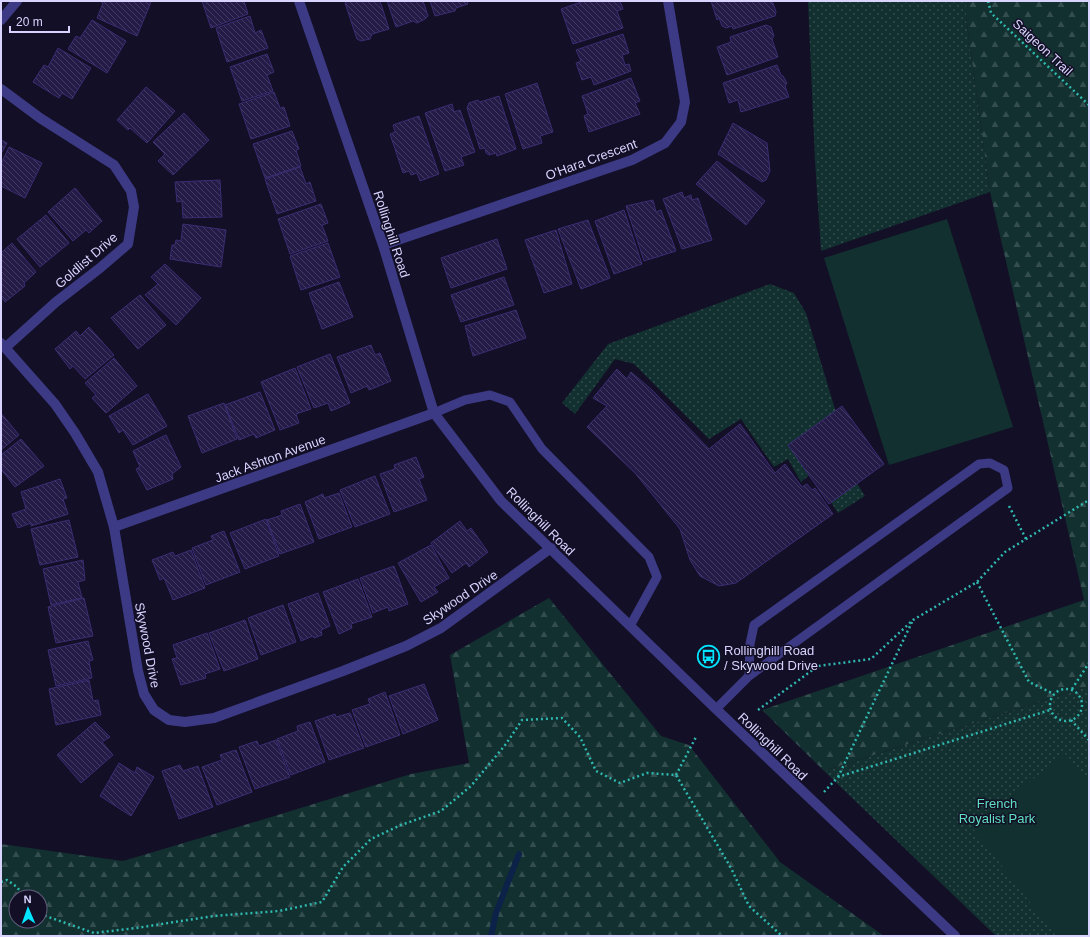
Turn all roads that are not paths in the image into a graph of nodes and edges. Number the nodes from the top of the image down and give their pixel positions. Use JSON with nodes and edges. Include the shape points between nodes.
{"nodes":[{"id":1,"x":17,"y":1,"type":"edge"},
{"id":2,"x":299,"y":1,"type":"edge"},
{"id":3,"x":668,"y":1,"type":"edge"},
{"id":4,"x":1,"y":20,"type":"edge"},
{"id":5,"x":1,"y":89,"type":"edge"},
{"id":6,"x":383,"y":245,"type":"junction"},
{"id":7,"x":3,"y":345,"type":"edge"},
{"id":8,"x":434,"y":413,"type":"junction"},
{"id":9,"x":114,"y":527,"type":"junction"},
{"id":10,"x":550,"y":548,"type":"junction"},
{"id":11,"x":630,"y":626,"type":"junction"},
{"id":12,"x":749,"y":676,"type":"junction"},
{"id":13,"x":716,"y":710,"type":"junction"},
{"id":14,"x":955,"y":936,"type":"edge"}],
"edges":[{"from":1,"to":4,"type":"street"},
{"from":2,"to":6,"type":"street","name":"Rollinghill Road"},
{"from":3,"to":6,"type":"street","name":"O'Hara Crescent","via":[[685,102],[681,122],[665,143],[632,160]]},
{"from":5,"to":7,"type":"street","name":"Goldlist Drive","via":[[40,118],[114,165],[131,191],[134,207],[128,244]]},
{"from":6,"to":8,"type":"street","name":"Rollinghill Road"},
{"from":7,"to":9,"type":"street","name":"Skywood Drive","via":[[55,404],[75,433],[98,472]]},
{"from":8,"to":9,"type":"street","name":"Jack Ashton Avenue"},
{"from":8,"to":10,"type":"street","name":"Rollinghill Road","via":[[501,501]]},
{"from":8,"to":11,"type":"lane","via":[[465,400],[490,395],[510,402],[542,449],[649,557],[657,577]]},
{"from":9,"to":10,"type":"street","name":"Skywood Drive","via":[[144,694],[154,710],[169,720],[185,722],[214,718],[406,646],[441,628]]},
{"from":10,"to":11,"type":"street","name":"Rollinghill Road"},
{"from":11,"to":13,"type":"street","name":"Rollinghill Road"},
{"from":12,"to":12,"type":"lane","via":[[1008,488],[1004,470],[990,463],[979,464],[754,625],[750,644]]},
{"from":12,"to":13,"type":"lane"},
{"from":13,"to":14,"type":"street","name":"Rollinghill Road"}]}
